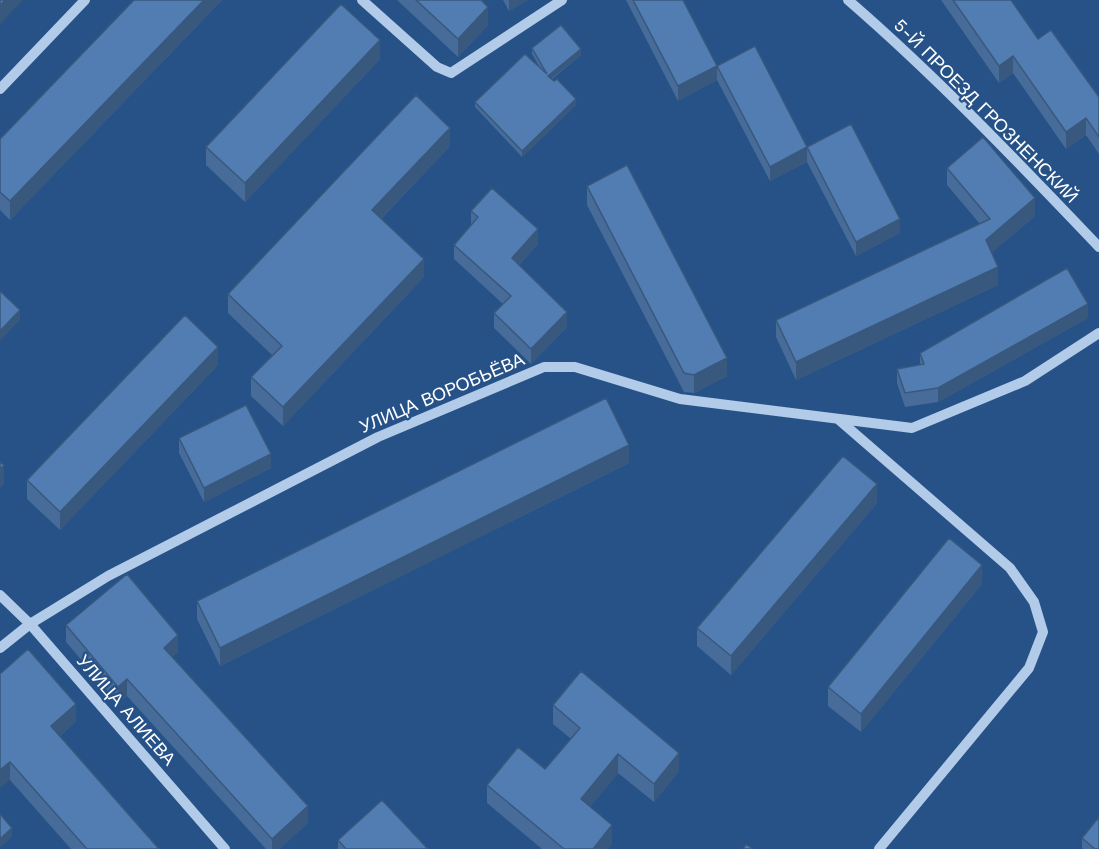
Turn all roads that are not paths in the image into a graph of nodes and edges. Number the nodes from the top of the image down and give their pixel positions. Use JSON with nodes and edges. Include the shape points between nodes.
{"nodes":[{"id":1,"x":85,"y":0,"type":"edge"},
{"id":2,"x":362,"y":0,"type":"edge"},
{"id":3,"x":562,"y":0,"type":"edge"},
{"id":4,"x":848,"y":0,"type":"edge"},
{"id":5,"x":0,"y":89,"type":"edge"},
{"id":6,"x":1099,"y":247,"type":"edge"},
{"id":7,"x":1099,"y":333,"type":"edge"},
{"id":8,"x":838,"y":419,"type":"junction"},
{"id":9,"x":0,"y":595,"type":"edge"},
{"id":10,"x":30,"y":624,"type":"junction"},
{"id":11,"x":0,"y":648,"type":"edge"},
{"id":12,"x":225,"y":849,"type":"edge"},
{"id":13,"x":879,"y":849,"type":"edge"}],
"edges":[{"from":1,"to":5,"type":"street"},
{"from":2,"to":3,"type":"street","via":[[437,67],[451,73]]},
{"from":4,"to":6,"type":"street","name":"5-Й ПРОЕЗД ГРОЗНЕНСКИЙ","via":[[998,140]]},
{"from":7,"to":8,"type":"street","name":"УЛИЦА ВОРОБЬЁВА","via":[[1025,381],[912,428]]},
{"from":8,"to":10,"type":"street","name":"УЛИЦА ВОРОБЬЁВА","via":[[680,399],[575,367],[544,367],[378,437],[108,576]]},
{"from":8,"to":13,"type":"street","via":[[1010,568],[1034,602],[1043,632],[1029,668]]},
{"from":9,"to":10,"type":"street","name":"УЛИЦА АЛИЕВА"},
{"from":10,"to":11,"type":"street","name":"УЛИЦА ВОРОБЬЁВА"},
{"from":10,"to":12,"type":"street","name":"УЛИЦА АЛИЕВА"}]}
